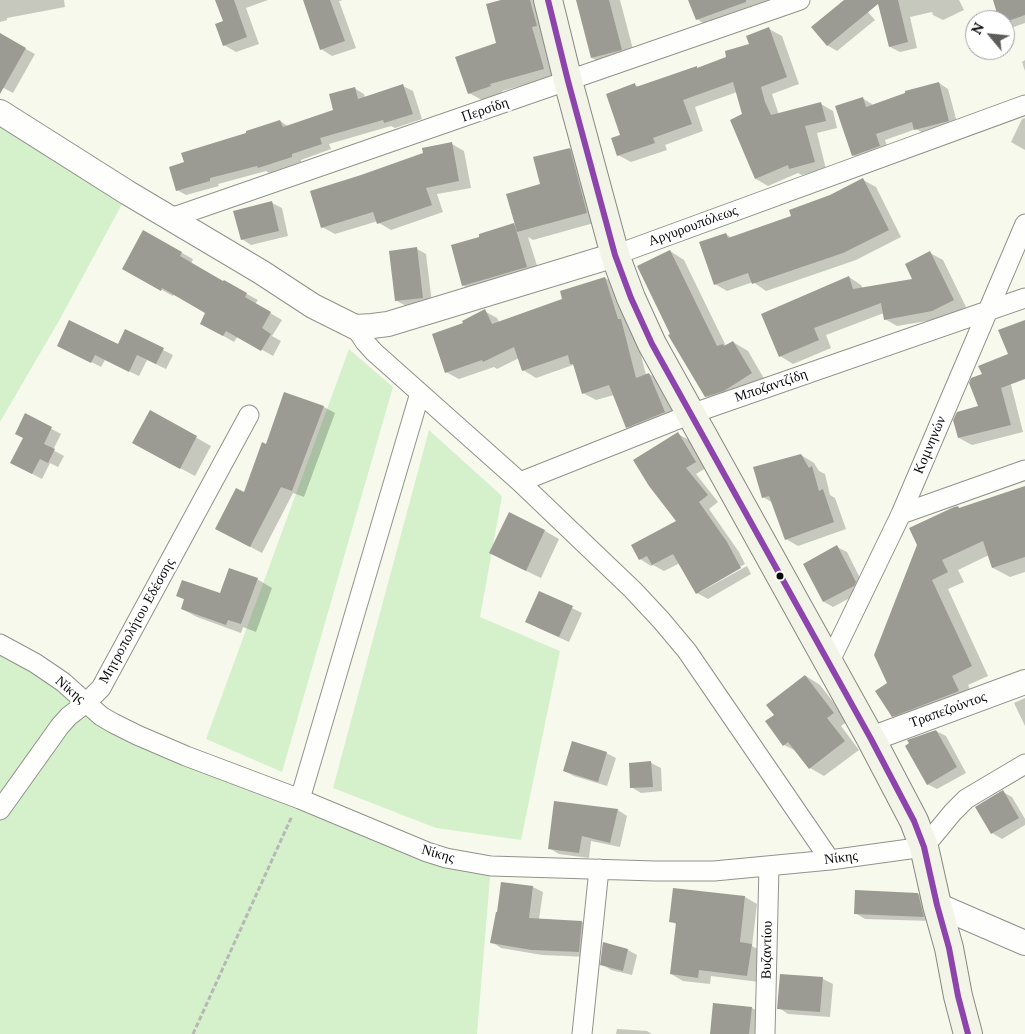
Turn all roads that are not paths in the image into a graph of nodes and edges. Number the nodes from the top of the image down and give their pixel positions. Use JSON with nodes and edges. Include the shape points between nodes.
{"nodes":[{"id":1,"x":548,"y":0,"type":"edge"},
{"id":2,"x":800,"y":0,"type":"edge"},
{"id":3,"x":568,"y":81,"type":"junction"},
{"id":4,"x":1025,"y":106,"type":"edge"},
{"id":5,"x":0,"y":112,"type":"edge"},
{"id":6,"x":171,"y":218,"type":"junction"},
{"id":7,"x":1025,"y":224,"type":"edge"},
{"id":8,"x":615,"y":255,"type":"junction"},
{"id":9,"x":1025,"y":298,"type":"edge"},
{"id":10,"x":987,"y":312,"type":"junction"},
{"id":11,"x":355,"y":327,"type":"junction"},
{"id":12,"x":420,"y":393,"type":"junction"},
{"id":13,"x":691,"y":414,"type":"junction"},
{"id":14,"x":249,"y":415,"type":"dead end"},
{"id":15,"x":1025,"y":470,"type":"edge"},
{"id":16,"x":520,"y":482,"type":"junction"},
{"id":17,"x":901,"y":514,"type":"junction"},
{"id":18,"x":0,"y":644,"type":"edge"},
{"id":19,"x":829,"y":664,"type":"junction"},
{"id":20,"x":1025,"y":682,"type":"edge"},
{"id":21,"x":86,"y":703,"type":"junction"},
{"id":22,"x":871,"y":738,"type":"junction"},
{"id":23,"x":1025,"y":764,"type":"edge"},
{"id":24,"x":300,"y":799,"type":"junction"},
{"id":25,"x":0,"y":810,"type":"edge"},
{"id":26,"x":924,"y":847,"type":"junction"},
{"id":27,"x":830,"y":860,"type":"junction"},
{"id":28,"x":769,"y":866,"type":"junction"},
{"id":29,"x":599,"y":868,"type":"junction"},
{"id":30,"x":937,"y":905,"type":"junction"},
{"id":31,"x":1025,"y":943,"type":"edge"},
{"id":32,"x":582,"y":1034,"type":"edge"},
{"id":33,"x":765,"y":1034,"type":"edge"},
{"id":34,"x":968,"y":1034,"type":"edge"}],
"edges":[{"from":1,"to":3,"type":"main road"},
{"from":2,"to":3,"type":"street","name":"Περσίδη"},
{"from":3,"to":6,"type":"street","name":"Περσίδη"},
{"from":3,"to":8,"type":"main road"},
{"from":4,"to":8,"type":"street","name":"Αργυρουπόλεως"},
{"from":5,"to":6,"type":"street"},
{"from":6,"to":11,"type":"street","via":[[314,306]]},
{"from":7,"to":10,"type":"street","name":"Κομνηνών"},
{"from":8,"to":11,"type":"street","name":"Αργυρουπόλεως","via":[[388,324]]},
{"from":8,"to":13,"type":"main road","via":[[652,344]]},
{"from":9,"to":10,"type":"street","name":"Μποζαντζίδη"},
{"from":10,"to":13,"type":"street","name":"Μποζαντζίδη"},
{"from":10,"to":17,"type":"street","name":"Κομνηνών"},
{"from":11,"to":12,"type":"street","via":[[364,342]]},
{"from":12,"to":16,"type":"street"},
{"from":12,"to":24,"type":"street"},
{"from":13,"to":16,"type":"street","name":"Μποζαντζίδη"},
{"from":13,"to":19,"type":"main road"},
{"from":14,"to":21,"type":"street","name":"Μητροπολήτου Εδέσσης","via":[[101,688]]},
{"from":15,"to":17,"type":"street"},
{"from":16,"to":27,"type":"street","via":[[633,590],[687,651]]},
{"from":17,"to":19,"type":"street","name":"Κομνηνών"},
{"from":18,"to":21,"type":"street","name":"Νίκης","via":[[63,682]]},
{"from":19,"to":22,"type":"main road"},
{"from":20,"to":22,"type":"street","name":"Τραπεζούντος"},
{"from":21,"to":24,"type":"street","name":"Νίκης","via":[[100,716],[137,735]]},
{"from":21,"to":25,"type":"street","name":"Μητροπολήτου Εδέσσης","via":[[60,726]]},
{"from":22,"to":26,"type":"main road"},
{"from":23,"to":26,"type":"street","via":[[966,799]]},
{"from":24,"to":29,"type":"street","name":"Νίκης","via":[[446,858],[491,866]]},
{"from":26,"to":27,"type":"street","name":"Νίκης"},
{"from":26,"to":30,"type":"main road"},
{"from":27,"to":28,"type":"street","name":"Νίκης"},
{"from":28,"to":29,"type":"street","name":"Νίκης","via":[[714,871]]},
{"from":28,"to":33,"type":"street","name":"Βυζαντίου"},
{"from":29,"to":32,"type":"street"},
{"from":30,"to":31,"type":"street"},
{"from":30,"to":34,"type":"main road"}]}
